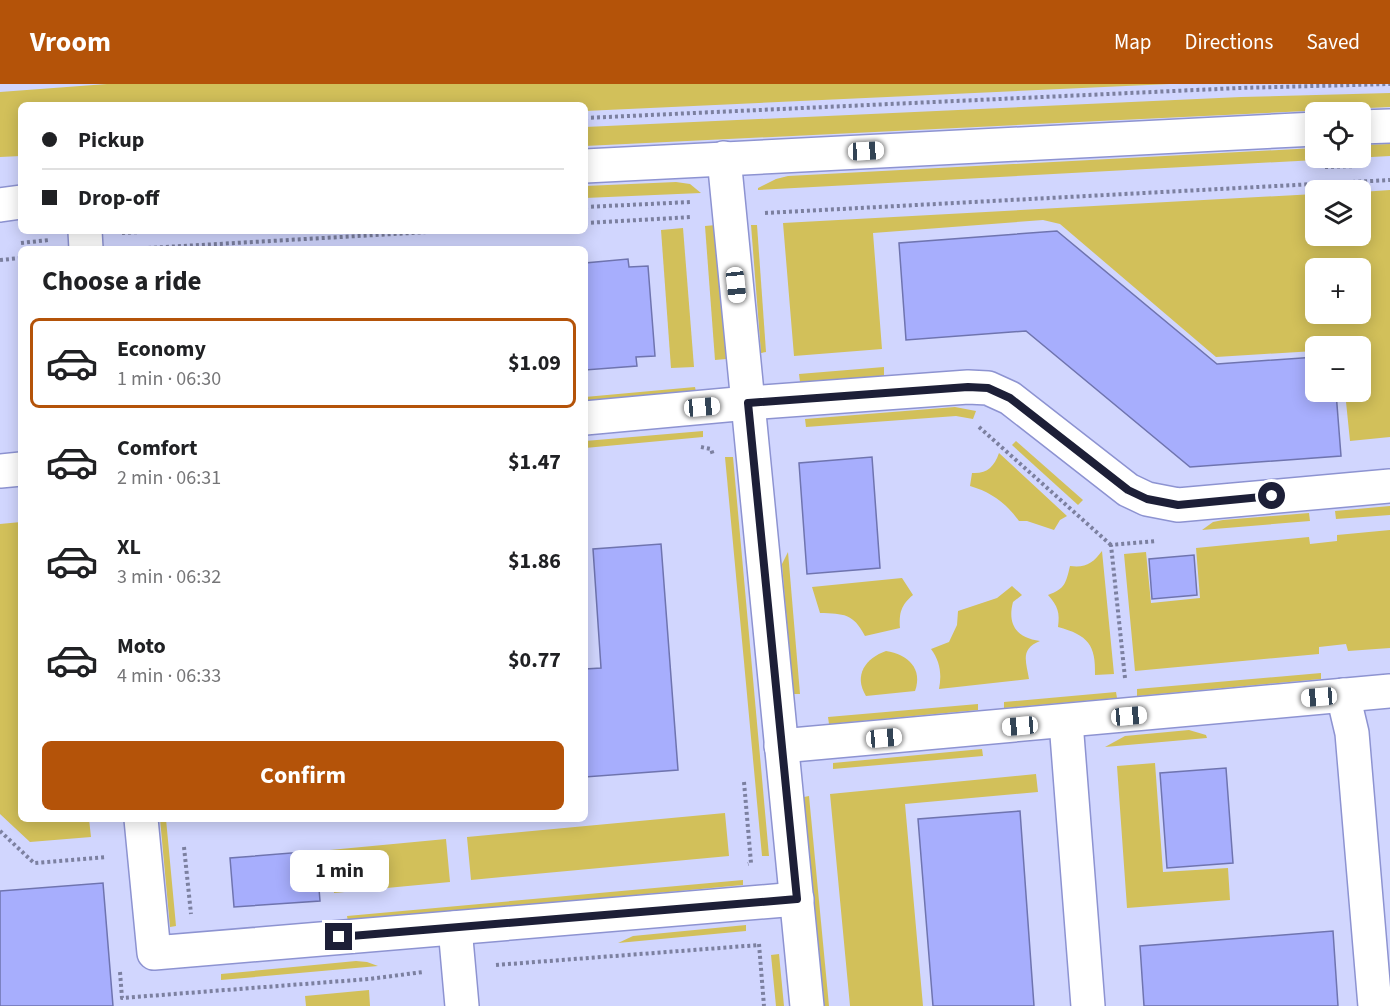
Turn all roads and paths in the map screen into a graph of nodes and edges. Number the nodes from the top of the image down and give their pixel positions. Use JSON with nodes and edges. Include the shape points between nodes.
{"nodes":[{"id":1,"x":1390,"y":84,"type":"edge"},
{"id":2,"x":588,"y":118,"type":"edge"},
{"id":3,"x":1390,"y":126,"type":"edge"},
{"id":4,"x":1371,"y":127,"type":"edge"},
{"id":5,"x":1305,"y":130,"type":"edge"},
{"id":6,"x":724,"y":158,"type":"junction"},
{"id":7,"x":588,"y":166,"type":"edge"},
{"id":8,"x":1390,"y":180,"type":"edge"},
{"id":9,"x":18,"y":202,"type":"edge"},
{"id":10,"x":692,"y":202,"type":"dead end"},
{"id":11,"x":0,"y":205,"type":"edge"},
{"id":12,"x":769,"y":205,"type":"dead end"},
{"id":13,"x":769,"y":213,"type":"junction"},
{"id":14,"x":729,"y":215,"type":"junction"},
{"id":15,"x":588,"y":223,"type":"edge"},
{"id":16,"x":393,"y":234,"type":"edge"},
{"id":17,"x":183,"y":246,"type":"edge"},
{"id":18,"x":18,"y":258,"type":"edge"},
{"id":19,"x":0,"y":260,"type":"edge"},
{"id":20,"x":748,"y":403,"type":"junction"},
{"id":21,"x":588,"y":418,"type":"edge"},
{"id":22,"x":976,"y":425,"type":"dead end"},
{"id":23,"x":699,"y":447,"type":"dead end"},
{"id":24,"x":714,"y":457,"type":"dead end"},
{"id":25,"x":18,"y":470,"type":"edge"},
{"id":26,"x":0,"y":471,"type":"edge"},
{"id":27,"x":1390,"y":486,"type":"edge"},
{"id":28,"x":1158,"y":541,"type":"dead end"},
{"id":29,"x":1112,"y":545,"type":"junction"},
{"id":30,"x":1390,"y":691,"type":"edge"},
{"id":31,"x":1343,"y":695,"type":"junction"},
{"id":32,"x":1129,"y":716,"type":"junction"},
{"id":33,"x":1066,"y":722,"type":"junction"},
{"id":34,"x":781,"y":746,"type":"junction"},
{"id":35,"x":744,"y":781,"type":"dead end"},
{"id":36,"x":141,"y":822,"type":"edge"},
{"id":37,"x":0,"y":831,"type":"edge"},
{"id":38,"x":184,"y":841,"type":"dead end"},
{"id":39,"x":108,"y":857,"type":"dead end"},
{"id":40,"x":740,"y":865,"type":"dead end"},
{"id":41,"x":797,"y":899,"type":"junction"},
{"id":42,"x":192,"y":917,"type":"dead end"},
{"id":43,"x":455,"y":927,"type":"junction"},
{"id":44,"x":462,"y":1006,"type":"edge"},
{"id":45,"x":807,"y":1006,"type":"edge"},
{"id":46,"x":1088,"y":1006,"type":"edge"},
{"id":47,"x":1376,"y":1006,"type":"edge"}],
"edges":[{"from":1,"to":2,"type":"path"},
{"from":3,"to":4,"type":"street"},
{"from":5,"to":6,"type":"street"},
{"from":6,"to":7,"type":"street"},
{"from":6,"to":14,"type":"street"},
{"from":8,"to":13,"type":"path"},
{"from":9,"to":11,"type":"street"},
{"from":10,"to":15,"type":"path","via":[[694,217]]},
{"from":12,"to":13,"type":"path"},
{"from":13,"to":14,"type":"path"},
{"from":14,"to":20,"type":"street"},
{"from":16,"to":17,"type":"path"},
{"from":18,"to":19,"type":"path"},
{"from":20,"to":21,"type":"street"},
{"from":20,"to":27,"type":"street","via":[[988,388],[1010,398],[1128,490],[1147,499],[1178,505]]},
{"from":20,"to":34,"type":"street"},
{"from":22,"to":29,"type":"path"},
{"from":23,"to":24,"type":"path","via":[[711,449]]},
{"from":25,"to":26,"type":"street"},
{"from":28,"to":29,"type":"path"},
{"from":29,"to":32,"type":"path"},
{"from":30,"to":31,"type":"street"},
{"from":31,"to":32,"type":"street"},
{"from":31,"to":47,"type":"street","via":[[1352,733]]},
{"from":32,"to":33,"type":"street"},
{"from":33,"to":34,"type":"street"},
{"from":33,"to":46,"type":"street"},
{"from":34,"to":41,"type":"street"},
{"from":35,"to":40,"type":"path","via":[[751,863]]},
{"from":36,"to":43,"type":"street","via":[[154,953]]},
{"from":37,"to":39,"type":"path","via":[[34,863]]},
{"from":38,"to":42,"type":"path"},
{"from":41,"to":43,"type":"street"},
{"from":41,"to":45,"type":"street"},
{"from":43,"to":44,"type":"street"}]}
